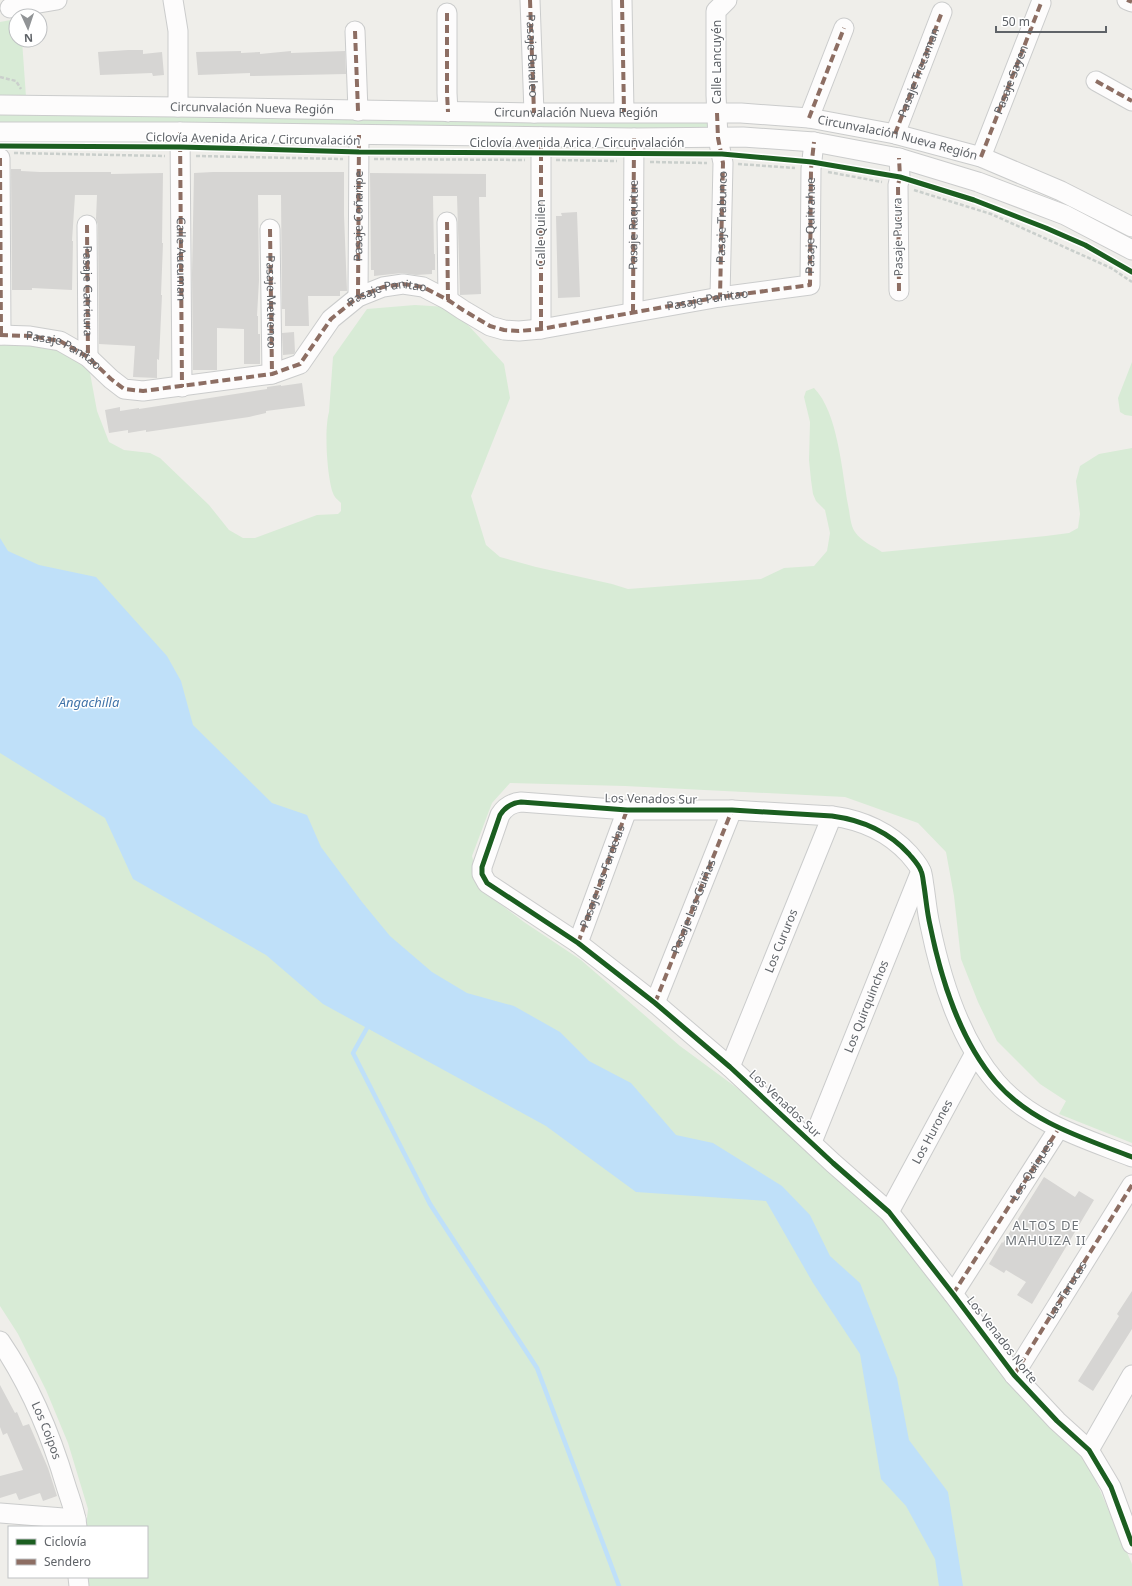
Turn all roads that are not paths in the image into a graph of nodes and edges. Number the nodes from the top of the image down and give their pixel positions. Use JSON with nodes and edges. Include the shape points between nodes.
{"nodes":[{"id":1,"x":57,"y":0,"type":"edge"},
{"id":2,"x":173,"y":0,"type":"edge"},
{"id":3,"x":530,"y":0,"type":"edge"},
{"id":4,"x":622,"y":0,"type":"edge"},
{"id":5,"x":1127,"y":0,"type":"edge"},
{"id":6,"x":1132,"y":2,"type":"edge"},
{"id":7,"x":1041,"y":3,"type":"dead end"},
{"id":8,"x":720,"y":4,"type":"edge"},
{"id":9,"x":10,"y":8,"type":"dead end"},
{"id":10,"x":942,"y":12,"type":"dead end"},
{"id":11,"x":447,"y":13,"type":"dead end"},
{"id":12,"x":844,"y":28,"type":"dead end"},
{"id":13,"x":355,"y":31,"type":"dead end"},
{"id":14,"x":1096,"y":82,"type":"dead end"},
{"id":15,"x":1132,"y":101,"type":"edge"},
{"id":16,"x":0,"y":105,"type":"edge"},
{"id":17,"x":178,"y":107,"type":"junction"},
{"id":18,"x":358,"y":111,"type":"junction"},
{"id":19,"x":448,"y":112,"type":"junction"},
{"id":20,"x":624,"y":112,"type":"junction"},
{"id":21,"x":534,"y":113,"type":"junction"},
{"id":22,"x":717,"y":113,"type":"junction"},
{"id":23,"x":809,"y":118,"type":"junction"},
{"id":24,"x":0,"y":132,"type":"edge"},
{"id":25,"x":180,"y":132,"type":"junction"},
{"id":26,"x":895,"y":134,"type":"junction"},
{"id":27,"x":359,"y":135,"type":"junction"},
{"id":28,"x":541,"y":137,"type":"junction"},
{"id":29,"x":634,"y":138,"type":"junction"},
{"id":30,"x":718,"y":138,"type":"junction"},
{"id":31,"x":814,"y":142,"type":"junction"},
{"id":32,"x":4,"y":155,"type":"edge"},
{"id":33,"x":981,"y":157,"type":"junction"},
{"id":34,"x":899,"y":158,"type":"junction"},
{"id":35,"x":447,"y":222,"type":"dead end"},
{"id":36,"x":87,"y":225,"type":"dead end"},
{"id":37,"x":1132,"y":227,"type":"edge"},
{"id":38,"x":270,"y":229,"type":"dead end"},
{"id":39,"x":1132,"y":250,"type":"edge"},
{"id":40,"x":810,"y":285,"type":"joint"},
{"id":41,"x":899,"y":291,"type":"dead end"},
{"id":42,"x":358,"y":297,"type":"junction"},
{"id":43,"x":720,"y":297,"type":"junction"},
{"id":44,"x":448,"y":300,"type":"junction"},
{"id":45,"x":633,"y":312,"type":"junction"},
{"id":46,"x":540,"y":329,"type":"junction"},
{"id":47,"x":0,"y":335,"type":"edge"},
{"id":48,"x":88,"y":357,"type":"junction"},
{"id":49,"x":272,"y":374,"type":"junction"},
{"id":50,"x":182,"y":387,"type":"junction"},
{"id":51,"x":627,"y":810,"type":"junction"},
{"id":52,"x":732,"y":810,"type":"junction"},
{"id":53,"x":832,"y":816,"type":"junction"},
{"id":54,"x":921,"y":871,"type":"junction"},
{"id":55,"x":578,"y":943,"type":"junction"},
{"id":56,"x":655,"y":1003,"type":"junction"},
{"id":57,"x":975,"y":1053,"type":"junction"},
{"id":58,"x":730,"y":1067,"type":"junction"},
{"id":59,"x":1059,"y":1128,"type":"junction"},
{"id":60,"x":812,"y":1142,"type":"junction"},
{"id":61,"x":1132,"y":1156,"type":"edge"},
{"id":62,"x":833,"y":1162,"type":"joint"},
{"id":63,"x":1132,"y":1185,"type":"edge"},
{"id":64,"x":889,"y":1212,"type":"junction"},
{"id":65,"x":953,"y":1294,"type":"junction"},
{"id":66,"x":0,"y":1341,"type":"edge"},
{"id":67,"x":1014,"y":1375,"type":"junction"},
{"id":68,"x":1132,"y":1375,"type":"edge"},
{"id":69,"x":1089,"y":1450,"type":"junction"},
{"id":70,"x":0,"y":1512,"type":"edge"},
{"id":71,"x":77,"y":1523,"type":"edge"},
{"id":72,"x":1130,"y":1534,"type":"edge"}],
"edges":[{"from":1,"to":9,"type":"street"},
{"from":2,"to":17,"type":"street","via":[[178,31]]},
{"from":3,"to":21,"type":"street","name":"Pasaje Buraleo"},
{"from":4,"to":20,"type":"street"},
{"from":5,"to":6,"type":"street"},
{"from":7,"to":33,"type":"street","name":"Pasaje Sayen"},
{"from":8,"to":22,"type":"street","name":"Calle Lancuyén"},
{"from":10,"to":26,"type":"street","name":"Pasaje Trecaman"},
{"from":11,"to":19,"type":"street"},
{"from":12,"to":23,"type":"street"},
{"from":13,"to":18,"type":"street"},
{"from":14,"to":15,"type":"street"},
{"from":16,"to":17,"type":"street","name":"Circunvalación Nueva Región"},
{"from":17,"to":18,"type":"street","name":"Circunvalación Nueva Región"},
{"from":18,"to":19,"type":"street","name":"Circunvalación Nueva Región"},
{"from":19,"to":21,"type":"street","name":"Circunvalación Nueva Región"},
{"from":20,"to":21,"type":"street","name":"Circunvalación Nueva Región"},
{"from":20,"to":22,"type":"street","name":"Circunvalación Nueva Región"},
{"from":22,"to":23,"type":"street","name":"Circunvalación Nueva Región"},
{"from":22,"to":30,"type":"street","name":"Pasaje Trabunco"},
{"from":23,"to":26,"type":"street","name":"Circunvalación Nueva Región"},
{"from":24,"to":25,"type":"street","name":"Circunvalación Nueva Región"},
{"from":25,"to":27,"type":"street","name":"Circunvalación Nueva Región"},
{"from":25,"to":50,"type":"street","name":"Calle Aucuman"},
{"from":26,"to":33,"type":"street","name":"Circunvalación Nueva Región"},
{"from":27,"to":28,"type":"street","name":"Circunvalación Nueva Región"},
{"from":27,"to":42,"type":"street","name":"Pasaje Coñaripe"},
{"from":28,"to":29,"type":"street","name":"Circunvalación Nueva Región"},
{"from":28,"to":46,"type":"street","name":"Calle Quilen"},
{"from":29,"to":30,"type":"street","name":"Circunvalación Nueva Región"},
{"from":29,"to":45,"type":"street","name":"Pasaje Raquitue"},
{"from":30,"to":31,"type":"street","name":"Circunvalación Nueva Región","via":[[743,136]]},
{"from":30,"to":43,"type":"street","name":"Pasaje Trabunco","via":[[723,164]]},
{"from":31,"to":34,"type":"street","name":"Circunvalación Nueva Región"},
{"from":31,"to":40,"type":"street","name":"Pasaje Quitrahue","via":[[811,169]]},
{"from":32,"to":47,"type":"street"},
{"from":33,"to":37,"type":"street","name":"Circunvalación Nueva Región","via":[[1061,191]]},
{"from":34,"to":39,"type":"street","name":"Circunvalación Nueva Región","via":[[978,182],[1065,215]]},
{"from":34,"to":41,"type":"street","name":"Pasaje Pucura"},
{"from":35,"to":44,"type":"street"},
{"from":36,"to":48,"type":"street","name":"Pasaje Catricura"},
{"from":38,"to":49,"type":"street","name":"Pasaje Metrenco"},
{"from":40,"to":43,"type":"street","name":"Pasaje Panitao"},
{"from":42,"to":44,"type":"street","name":"Pasaje Panitao","via":[[383,287],[403,284],[423,287]]},
{"from":42,"to":49,"type":"street","name":"Pasaje Panitao","via":[[331,319],[300,364]]},
{"from":43,"to":45,"type":"street","name":"Pasaje Panitao"},
{"from":44,"to":46,"type":"street","name":"Pasaje Panitao","via":[[490,326],[504,330]]},
{"from":45,"to":46,"type":"street","name":"Pasaje Panitao"},
{"from":47,"to":48,"type":"street","name":"Pasaje Panitao","via":[[60,341]]},
{"from":48,"to":50,"type":"street","name":"Pasaje Panitao","via":[[124,389],[143,391]]},
{"from":49,"to":50,"type":"street","name":"Pasaje Panitao"},
{"from":51,"to":52,"type":"street","name":"Los Venados Sur"},
{"from":51,"to":55,"type":"street","name":"Pasaje Las Fardelas"},
{"from":51,"to":55,"type":"street","name":"Los Venados Sur","via":[[521,802],[506,807],[500,815],[482,868],[484,879],[490,886]]},
{"from":52,"to":53,"type":"street","name":"Los Venados Sur"},
{"from":52,"to":56,"type":"street","name":"Pasaje Las Güiñas"},
{"from":53,"to":54,"type":"street","name":"Los Venados Sur","via":[[859,821],[878,830],[904,849]]},
{"from":53,"to":58,"type":"street","name":"Los Cururos"},
{"from":54,"to":57,"type":"street","name":"Los Venados Sur","via":[[929,922],[941,970],[956,1012]]},
{"from":54,"to":60,"type":"street","name":"Los Quirquinchos"},
{"from":55,"to":56,"type":"street","name":"Los Venados Sur"},
{"from":56,"to":58,"type":"street","name":"Los Venados Sur"},
{"from":57,"to":59,"type":"street","name":"Los Venados Sur","via":[[1010,1096]]},
{"from":57,"to":64,"type":"street","name":"Los Hurones"},
{"from":58,"to":60,"type":"street","name":"Los Venados Sur"},
{"from":59,"to":61,"type":"street","name":"Los Venados Sur"},
{"from":59,"to":65,"type":"street","name":"Los Quiques"},
{"from":60,"to":62,"type":"street","name":"Los Venados Sur"},
{"from":62,"to":64,"type":"street","name":"Los Venados Norte"},
{"from":63,"to":67,"type":"street","name":"Las Tarucas"},
{"from":64,"to":65,"type":"street","name":"Los Venados Norte"},
{"from":65,"to":67,"type":"street","name":"Los Venados Norte"},
{"from":66,"to":71,"type":"street","name":"Los Coipos","via":[[25,1383],[47,1430]]},
{"from":67,"to":69,"type":"street","name":"Los Venados Norte","via":[[1057,1421]]},
{"from":68,"to":69,"type":"street"},
{"from":69,"to":72,"type":"street","name":"Los Venados Norte","via":[[1111,1487]]},
{"from":70,"to":71,"type":"street"}]}
